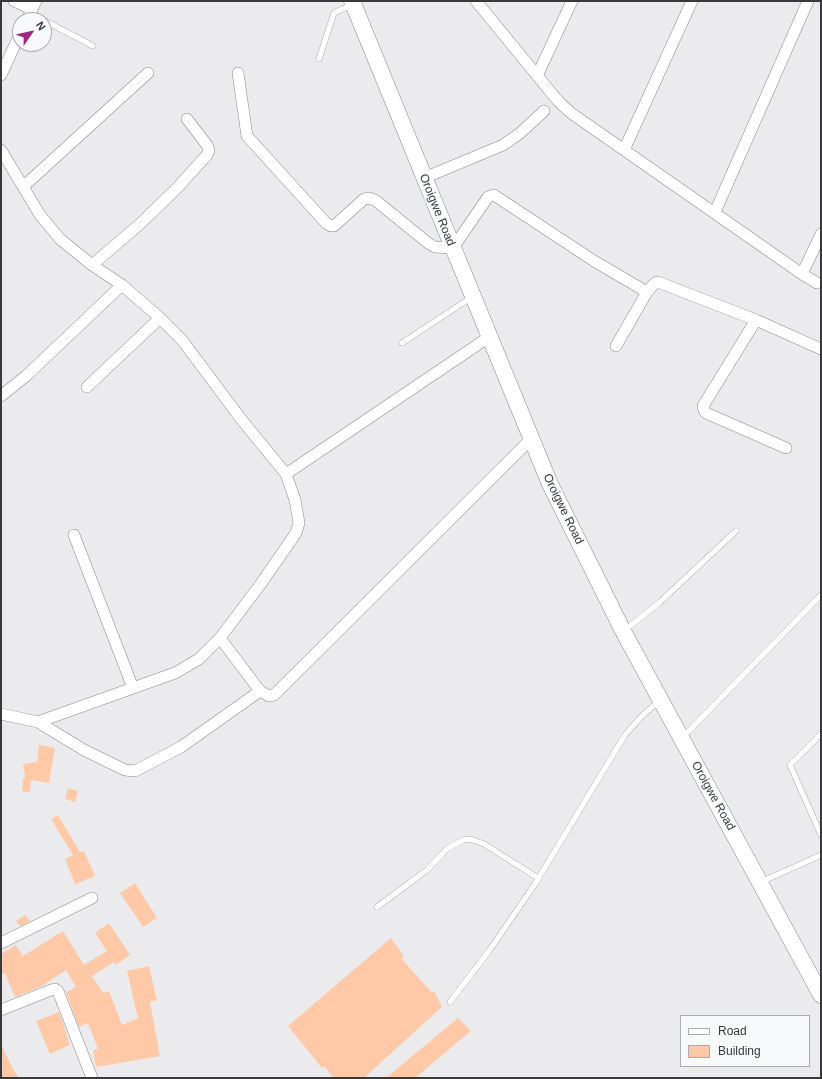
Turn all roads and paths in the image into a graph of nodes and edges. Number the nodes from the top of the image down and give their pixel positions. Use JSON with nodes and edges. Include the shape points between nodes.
{"nodes":[{"id":1,"x":14,"y":1,"type":"edge"},
{"id":2,"x":476,"y":1,"type":"edge"},
{"id":3,"x":572,"y":1,"type":"edge"},
{"id":4,"x":692,"y":1,"type":"edge"},
{"id":5,"x":808,"y":1,"type":"edge"},
{"id":6,"x":352,"y":2,"type":"edge"},
{"id":7,"x":31,"y":11,"type":"edge"},
{"id":8,"x":93,"y":46,"type":"dead end"},
{"id":9,"x":12,"y":51,"type":"edge"},
{"id":10,"x":319,"y":58,"type":"dead end"},
{"id":11,"x":148,"y":73,"type":"dead end"},
{"id":12,"x":238,"y":73,"type":"dead end"},
{"id":13,"x":1,"y":75,"type":"edge"},
{"id":14,"x":537,"y":76,"type":"junction"},
{"id":15,"x":544,"y":111,"type":"dead end"},
{"id":16,"x":187,"y":119,"type":"dead end"},
{"id":17,"x":624,"y":150,"type":"junction"},
{"id":18,"x":2,"y":156,"type":"edge"},
{"id":19,"x":424,"y":178,"type":"junction"},
{"id":20,"x":24,"y":186,"type":"junction"},
{"id":21,"x":715,"y":212,"type":"junction"},
{"id":22,"x":821,"y":234,"type":"edge"},
{"id":23,"x":453,"y":248,"type":"junction"},
{"id":24,"x":92,"y":264,"type":"junction"},
{"id":25,"x":802,"y":274,"type":"junction"},
{"id":26,"x":817,"y":282,"type":"dead end"},
{"id":27,"x":122,"y":285,"type":"junction"},
{"id":28,"x":647,"y":292,"type":"junction"},
{"id":29,"x":473,"y":296,"type":"junction"},
{"id":30,"x":160,"y":318,"type":"junction"},
{"id":31,"x":756,"y":320,"type":"junction"},
{"id":32,"x":489,"y":337,"type":"junction"},
{"id":33,"x":402,"y":343,"type":"dead end"},
{"id":34,"x":616,"y":346,"type":"dead end"},
{"id":35,"x":821,"y":348,"type":"edge"},
{"id":36,"x":87,"y":387,"type":"dead end"},
{"id":37,"x":1,"y":396,"type":"edge"},
{"id":38,"x":531,"y":439,"type":"junction"},
{"id":39,"x":786,"y":448,"type":"dead end"},
{"id":40,"x":286,"y":474,"type":"junction"},
{"id":41,"x":736,"y":531,"type":"dead end"},
{"id":42,"x":74,"y":535,"type":"dead end"},
{"id":43,"x":821,"y":595,"type":"edge"},
{"id":44,"x":624,"y":632,"type":"junction"},
{"id":45,"x":220,"y":638,"type":"junction"},
{"id":46,"x":133,"y":688,"type":"junction"},
{"id":47,"x":260,"y":691,"type":"junction"},
{"id":48,"x":660,"y":700,"type":"junction"},
{"id":49,"x":1,"y":714,"type":"edge"},
{"id":50,"x":38,"y":722,"type":"junction"},
{"id":51,"x":821,"y":734,"type":"edge"},
{"id":52,"x":681,"y":739,"type":"junction"},
{"id":53,"x":821,"y":835,"type":"edge"},
{"id":54,"x":821,"y":856,"type":"edge"},
{"id":55,"x":538,"y":878,"type":"junction"},
{"id":56,"x":760,"y":883,"type":"junction"},
{"id":57,"x":92,"y":898,"type":"dead end"},
{"id":58,"x":377,"y":907,"type":"dead end"},
{"id":59,"x":1,"y":943,"type":"edge"},
{"id":60,"x":821,"y":994,"type":"edge"},
{"id":61,"x":450,"y":1002,"type":"dead end"},
{"id":62,"x":1,"y":1010,"type":"edge"},
{"id":63,"x":92,"y":1078,"type":"edge"}],
"edges":[{"from":1,"to":7,"type":"street"},
{"from":2,"to":14,"type":"street"},
{"from":3,"to":14,"type":"street"},
{"from":4,"to":17,"type":"street"},
{"from":5,"to":21,"type":"street"},
{"from":6,"to":10,"type":"lane","via":[[334,12]]},
{"from":6,"to":19,"type":"street","name":"Oroigwe Road"},
{"from":7,"to":8,"type":"lane"},
{"from":9,"to":13,"type":"street"},
{"from":11,"to":20,"type":"street"},
{"from":12,"to":23,"type":"street","via":[[247,136],[326,223],[334,226],[364,199],[369,198],[428,243],[435,247]]},
{"from":14,"to":17,"type":"street","via":[[571,114]]},
{"from":15,"to":19,"type":"street","via":[[503,145]]},
{"from":16,"to":24,"type":"street","via":[[207,145],[207,154],[140,224]]},
{"from":17,"to":21,"type":"street"},
{"from":18,"to":20,"type":"street"},
{"from":19,"to":23,"type":"street","name":"Oroigwe Road"},
{"from":20,"to":24,"type":"street","via":[[50,228]]},
{"from":21,"to":25,"type":"street"},
{"from":22,"to":25,"type":"street"},
{"from":23,"to":28,"type":"street","via":[[488,197],[494,195],[594,261]]},
{"from":23,"to":29,"type":"street","name":"Oroigwe Road"},
{"from":24,"to":27,"type":"street"},
{"from":25,"to":26,"type":"street"},
{"from":27,"to":30,"type":"street"},
{"from":27,"to":37,"type":"street","via":[[26,376]]},
{"from":28,"to":31,"type":"street","via":[[658,282]]},
{"from":28,"to":34,"type":"street"},
{"from":29,"to":32,"type":"street","name":"Oroigwe Road"},
{"from":29,"to":33,"type":"lane"},
{"from":30,"to":36,"type":"street"},
{"from":30,"to":40,"type":"street","via":[[182,340]]},
{"from":31,"to":35,"type":"street"},
{"from":31,"to":39,"type":"street","via":[[703,406],[706,413]]},
{"from":32,"to":38,"type":"street","name":"Oroigwe Road"},
{"from":32,"to":40,"type":"street"},
{"from":38,"to":44,"type":"street","name":"Oroigwe Road","via":[[550,484]]},
{"from":38,"to":47,"type":"street","via":[[282,688],[269,696]]},
{"from":40,"to":45,"type":"street","via":[[300,526]]},
{"from":41,"to":44,"type":"lane"},
{"from":42,"to":46,"type":"street"},
{"from":43,"to":52,"type":"lane"},
{"from":44,"to":48,"type":"street","name":"Oroigwe Road"},
{"from":45,"to":46,"type":"street","via":[[210,650],[188,666]]},
{"from":45,"to":47,"type":"street"},
{"from":46,"to":50,"type":"street"},
{"from":47,"to":50,"type":"street","via":[[181,747],[135,771],[125,770],[84,750]]},
{"from":48,"to":52,"type":"street","name":"Oroigwe Road"},
{"from":48,"to":55,"type":"lane","via":[[625,735]]},
{"from":49,"to":50,"type":"street"},
{"from":51,"to":53,"type":"lane","via":[[790,765]]},
{"from":52,"to":56,"type":"street","name":"Oroigwe Road"},
{"from":54,"to":56,"type":"lane"},
{"from":55,"to":58,"type":"lane","via":[[484,844],[470,839],[462,840],[447,849],[433,865]]},
{"from":55,"to":61,"type":"lane","via":[[489,951]]},
{"from":56,"to":60,"type":"street","name":"Oroigwe Road"},
{"from":57,"to":59,"type":"street"},
{"from":62,"to":63,"type":"street","via":[[51,990],[58,991]]}]}
